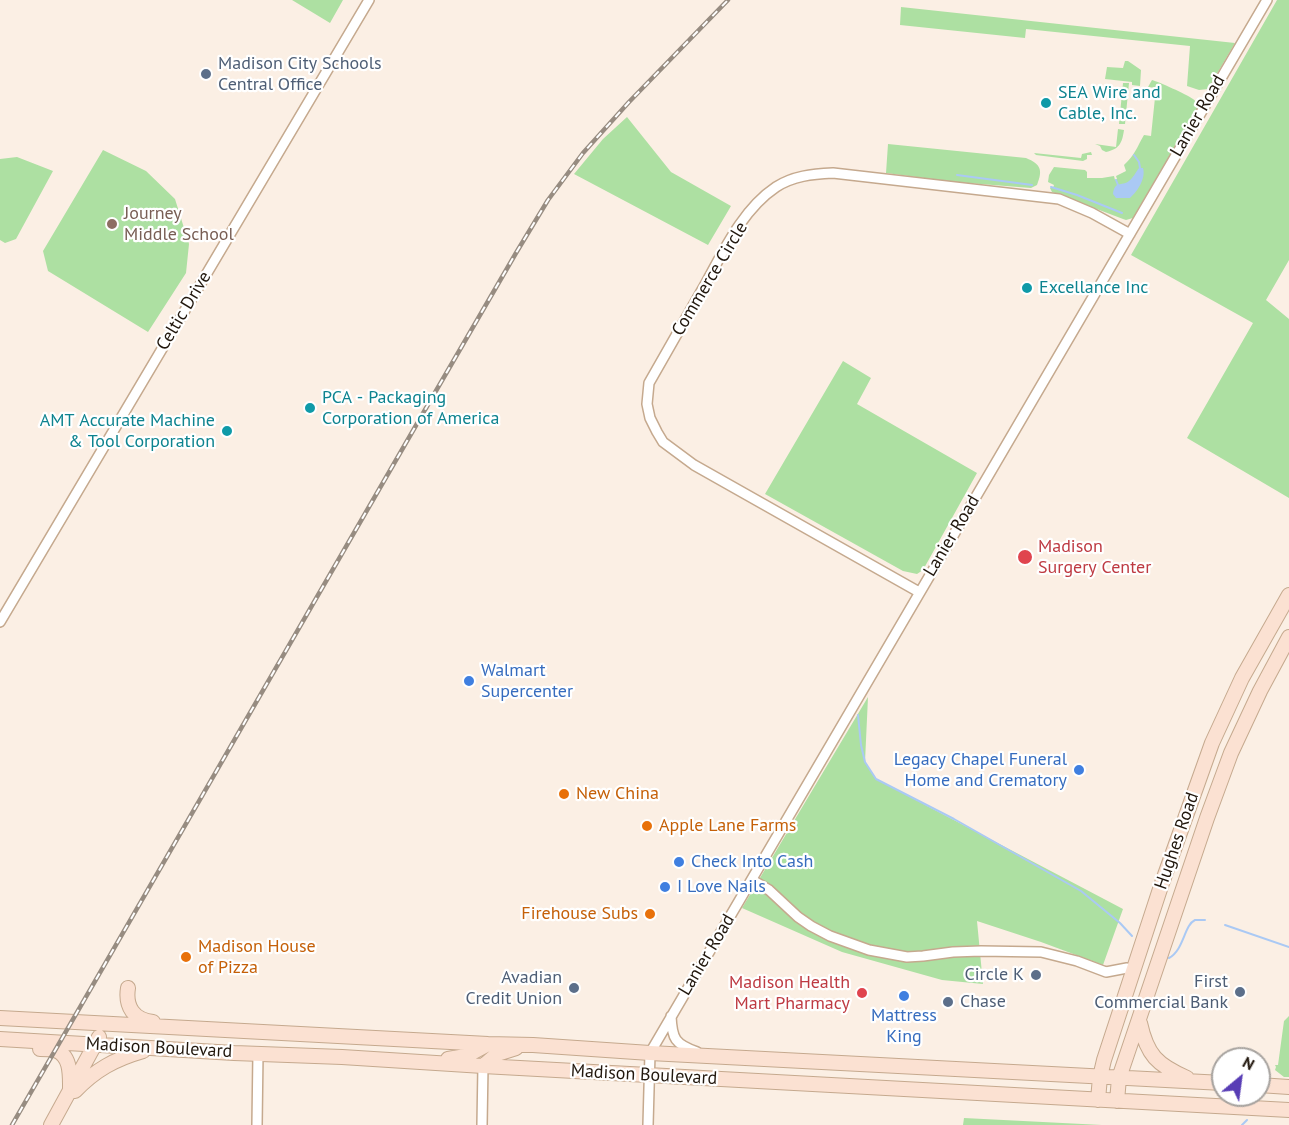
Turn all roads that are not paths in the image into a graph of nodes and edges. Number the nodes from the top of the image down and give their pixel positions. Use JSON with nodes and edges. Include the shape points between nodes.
{"nodes":[{"id":1,"x":369,"y":0,"type":"edge"},
{"id":2,"x":1267,"y":0,"type":"edge"},
{"id":3,"x":1130,"y":234,"type":"junction"},
{"id":4,"x":919,"y":592,"type":"junction"},
{"id":5,"x":1289,"y":596,"type":"edge"},
{"id":6,"x":0,"y":622,"type":"edge"},
{"id":7,"x":1289,"y":637,"type":"edge"},
{"id":8,"x":752,"y":880,"type":"junction"},
{"id":9,"x":1156,"y":901,"type":"junction"},
{"id":10,"x":1128,"y":968,"type":"junction"},
{"id":11,"x":128,"y":988,"type":"dead end"},
{"id":12,"x":671,"y":1016,"type":"junction"},
{"id":13,"x":0,"y":1018,"type":"edge"},
{"id":14,"x":1139,"y":1021,"type":"junction"},
{"id":15,"x":106,"y":1024,"type":"junction"},
{"id":16,"x":221,"y":1029,"type":"junction"},
{"id":17,"x":0,"y":1040,"type":"edge"},
{"id":18,"x":95,"y":1044,"type":"junction"},
{"id":19,"x":488,"y":1044,"type":"junction"},
{"id":20,"x":533,"y":1045,"type":"junction"},
{"id":21,"x":155,"y":1048,"type":"junction"},
{"id":22,"x":258,"y":1053,"type":"junction"},
{"id":23,"x":650,"y":1053,"type":"junction"},
{"id":24,"x":707,"y":1056,"type":"junction"},
{"id":25,"x":426,"y":1062,"type":"junction"},
{"id":26,"x":855,"y":1064,"type":"junction"},
{"id":27,"x":483,"y":1066,"type":"junction"},
{"id":28,"x":650,"y":1075,"type":"junction"},
{"id":29,"x":1060,"y":1075,"type":"junction"},
{"id":30,"x":1100,"y":1077,"type":"junction"},
{"id":31,"x":1119,"y":1078,"type":"junction"},
{"id":32,"x":1194,"y":1082,"type":"junction"},
{"id":33,"x":1211,"y":1083,"type":"edge"},
{"id":34,"x":854,"y":1086,"type":"junction"},
{"id":35,"x":1271,"y":1086,"type":"edge"},
{"id":36,"x":1289,"y":1088,"type":"edge"},
{"id":37,"x":69,"y":1092,"type":"junction"},
{"id":38,"x":1098,"y":1100,"type":"junction"},
{"id":39,"x":1117,"y":1101,"type":"junction"},
{"id":40,"x":62,"y":1106,"type":"junction"},
{"id":41,"x":1289,"y":1110,"type":"edge"},
{"id":42,"x":51,"y":1125,"type":"edge"},
{"id":43,"x":256,"y":1125,"type":"edge"},
{"id":44,"x":482,"y":1125,"type":"edge"},
{"id":45,"x":648,"y":1125,"type":"edge"}],
"edges":[{"from":1,"to":6,"type":"street","name":"Celtic Drive"},
{"from":2,"to":3,"type":"street","name":"Lanier Road"},
{"from":3,"to":4,"type":"street","name":"Lanier Road"},
{"from":3,"to":4,"type":"street","name":"Commerce Circle","via":[[1059,199],[832,173],[792,178],[759,202],[736,229],[650,383],[650,418],[663,442],[694,465]]},
{"from":4,"to":8,"type":"street","name":"Lanier Road"},
{"from":5,"to":9,"type":"main road","name":"Hughes Road","via":[[1242,678],[1212,743]]},
{"from":7,"to":14,"type":"main road","name":"Hughes Road","via":[[1231,753]]},
{"from":8,"to":10,"type":"street","via":[[811,926],[869,950],[907,957],[953,952],[1041,952],[1106,972]]},
{"from":8,"to":12,"type":"street","name":"Lanier Road"},
{"from":9,"to":10,"type":"main road"},
{"from":9,"to":30,"type":"main road","name":"Hughes Road"},
{"from":10,"to":29,"type":"main road","via":[[1095,1062],[1086,1071]]},
{"from":11,"to":16,"type":"main road","via":[[128,1004],[140,1019]]},
{"from":12,"to":23,"type":"street","name":"Lanier Road"},
{"from":12,"to":24,"type":"street","via":[[678,1043]]},
{"from":13,"to":15,"type":"main road","name":"Madison Boulevard"},
{"from":14,"to":31,"type":"main road","name":"Hughes Road"},
{"from":14,"to":32,"type":"main road","via":[[1150,1053],[1161,1065]]},
{"from":15,"to":16,"type":"main road","name":"Madison Boulevard"},
{"from":15,"to":18,"type":"main road"},
{"from":16,"to":19,"type":"main road","name":"Madison Boulevard"},
{"from":17,"to":18,"type":"main road","name":"Madison Boulevard"},
{"from":17,"to":37,"type":"main road","via":[[56,1050],[63,1055],[70,1073]]},
{"from":18,"to":21,"type":"main road","name":"Madison Boulevard"},
{"from":18,"to":37,"type":"main road"},
{"from":19,"to":20,"type":"main road","name":"Madison Boulevard"},
{"from":19,"to":25,"type":"main road","via":[[466,1056]]},
{"from":20,"to":23,"type":"main road","name":"Madison Boulevard"},
{"from":20,"to":27,"type":"main road","via":[[497,1054]]},
{"from":21,"to":22,"type":"main road","name":"Madison Boulevard"},
{"from":21,"to":40,"type":"main road","via":[[102,1067]]},
{"from":22,"to":25,"type":"main road","name":"Madison Boulevard"},
{"from":22,"to":43,"type":"street"},
{"from":23,"to":24,"type":"main road","name":"Madison Boulevard"},
{"from":23,"to":28,"type":"street","name":"Lanier Road"},
{"from":24,"to":26,"type":"main road","name":"Madison Boulevard"},
{"from":25,"to":27,"type":"main road","name":"Madison Boulevard"},
{"from":26,"to":29,"type":"main road","name":"Madison Boulevard"},
{"from":26,"to":34,"type":"main road"},
{"from":27,"to":28,"type":"main road","name":"Madison Boulevard"},
{"from":27,"to":44,"type":"street"},
{"from":28,"to":34,"type":"main road","name":"Madison Boulevard"},
{"from":28,"to":45,"type":"street","name":"Lanier Road"},
{"from":29,"to":30,"type":"main road","name":"Madison Boulevard"},
{"from":30,"to":31,"type":"main road","name":"Madison Boulevard"},
{"from":30,"to":38,"type":"main road","name":"Hughes Road"},
{"from":31,"to":32,"type":"main road","name":"Madison Boulevard"},
{"from":31,"to":39,"type":"main road","name":"Hughes Road"},
{"from":32,"to":33,"type":"main road","name":"Madison Boulevard"},
{"from":34,"to":38,"type":"main road","name":"Madison Boulevard"},
{"from":35,"to":36,"type":"main road"},
{"from":37,"to":40,"type":"main road"},
{"from":38,"to":39,"type":"main road","name":"Madison Boulevard"},
{"from":39,"to":41,"type":"main road","name":"Madison Boulevard"},
{"from":40,"to":42,"type":"main road"}]}
